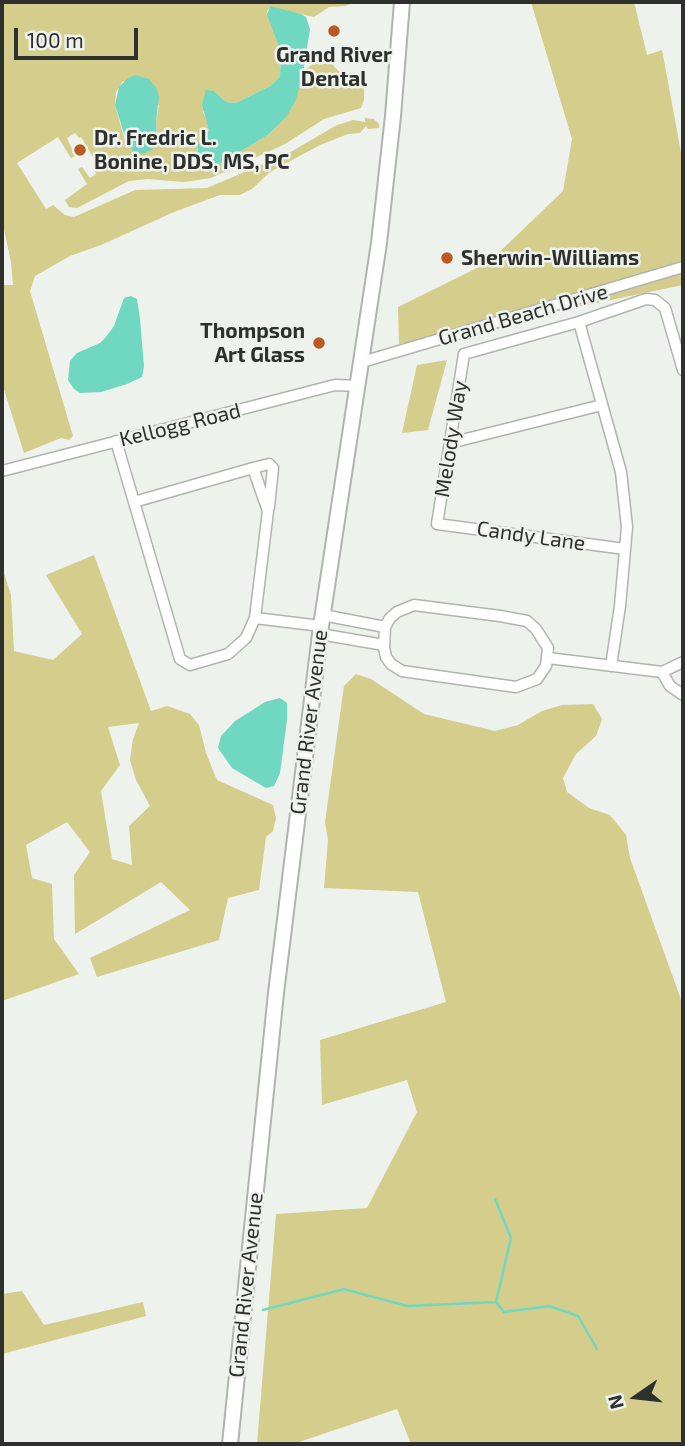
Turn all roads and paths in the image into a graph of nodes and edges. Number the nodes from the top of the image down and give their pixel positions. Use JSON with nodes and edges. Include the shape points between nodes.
{"nodes":[{"id":1,"x":402,"y":2,"type":"edge"},
{"id":2,"x":683,"y":267,"type":"edge"},
{"id":3,"x":579,"y":322,"type":"junction"},
{"id":4,"x":362,"y":362,"type":"junction"},
{"id":5,"x":683,"y":370,"type":"edge"},
{"id":6,"x":359,"y":386,"type":"junction"},
{"id":7,"x":602,"y":404,"type":"junction"},
{"id":8,"x":116,"y":441,"type":"junction"},
{"id":9,"x":450,"y":443,"type":"junction"},
{"id":10,"x":253,"y":468,"type":"junction"},
{"id":11,"x":2,"y":471,"type":"edge"},
{"id":12,"x":134,"y":502,"type":"junction"},
{"id":13,"x":268,"y":511,"type":"junction"},
{"id":14,"x":437,"y":524,"type":"joint"},
{"id":15,"x":625,"y":549,"type":"junction"},
{"id":16,"x":255,"y":618,"type":"junction"},
{"id":17,"x":321,"y":625,"type":"junction"},
{"id":18,"x":385,"y":627,"type":"junction"},
{"id":19,"x":384,"y":645,"type":"junction"},
{"id":20,"x":548,"y":658,"type":"junction"},
{"id":21,"x":683,"y":662,"type":"edge"},
{"id":22,"x":611,"y":666,"type":"junction"},
{"id":23,"x":662,"y":672,"type":"junction"},
{"id":24,"x":683,"y":695,"type":"edge"},
{"id":25,"x":230,"y":1444,"type":"edge"}],
"edges":[{"from":1,"to":4,"type":"main road","name":"Grand River Avenue","via":[[389,153]]},
{"from":2,"to":4,"type":"street","name":"Grand Beach Drive"},
{"from":3,"to":5,"type":"street","via":[[654,300],[665,308]]},
{"from":3,"to":7,"type":"street"},
{"from":3,"to":9,"type":"street","name":"Melody Way","via":[[464,354]]},
{"from":4,"to":6,"type":"main road","name":"Grand River Avenue"},
{"from":6,"to":8,"type":"street","name":"Kellogg Road","via":[[335,385]]},
{"from":6,"to":17,"type":"main road","name":"Grand River Avenue"},
{"from":7,"to":9,"type":"street"},
{"from":7,"to":15,"type":"street","via":[[621,472]]},
{"from":8,"to":11,"type":"street","name":"Kellogg Road"},
{"from":8,"to":12,"type":"street"},
{"from":9,"to":14,"type":"street","name":"Melody Way"},
{"from":10,"to":12,"type":"street"},
{"from":10,"to":13,"type":"street"},
{"from":10,"to":13,"type":"street","via":[[269,464],[272,468]]},
{"from":12,"to":16,"type":"street","via":[[180,659],[190,665],[229,654],[246,638]]},
{"from":13,"to":16,"type":"street"},
{"from":14,"to":15,"type":"street","name":"Candy Lane"},
{"from":15,"to":22,"type":"street"},
{"from":16,"to":17,"type":"street"},
{"from":17,"to":18,"type":"street"},
{"from":17,"to":19,"type":"street"},
{"from":17,"to":25,"type":"main road","name":"Grand River Avenue","via":[[266,1082]]},
{"from":18,"to":19,"type":"street"},
{"from":18,"to":20,"type":"street","via":[[397,612],[414,605],[527,621],[548,648]]},
{"from":19,"to":20,"type":"street","via":[[386,657],[402,671],[516,687],[537,679]]},
{"from":20,"to":22,"type":"street"},
{"from":21,"to":23,"type":"street"},
{"from":22,"to":23,"type":"street"},
{"from":23,"to":24,"type":"street","via":[[670,686]]}]}
